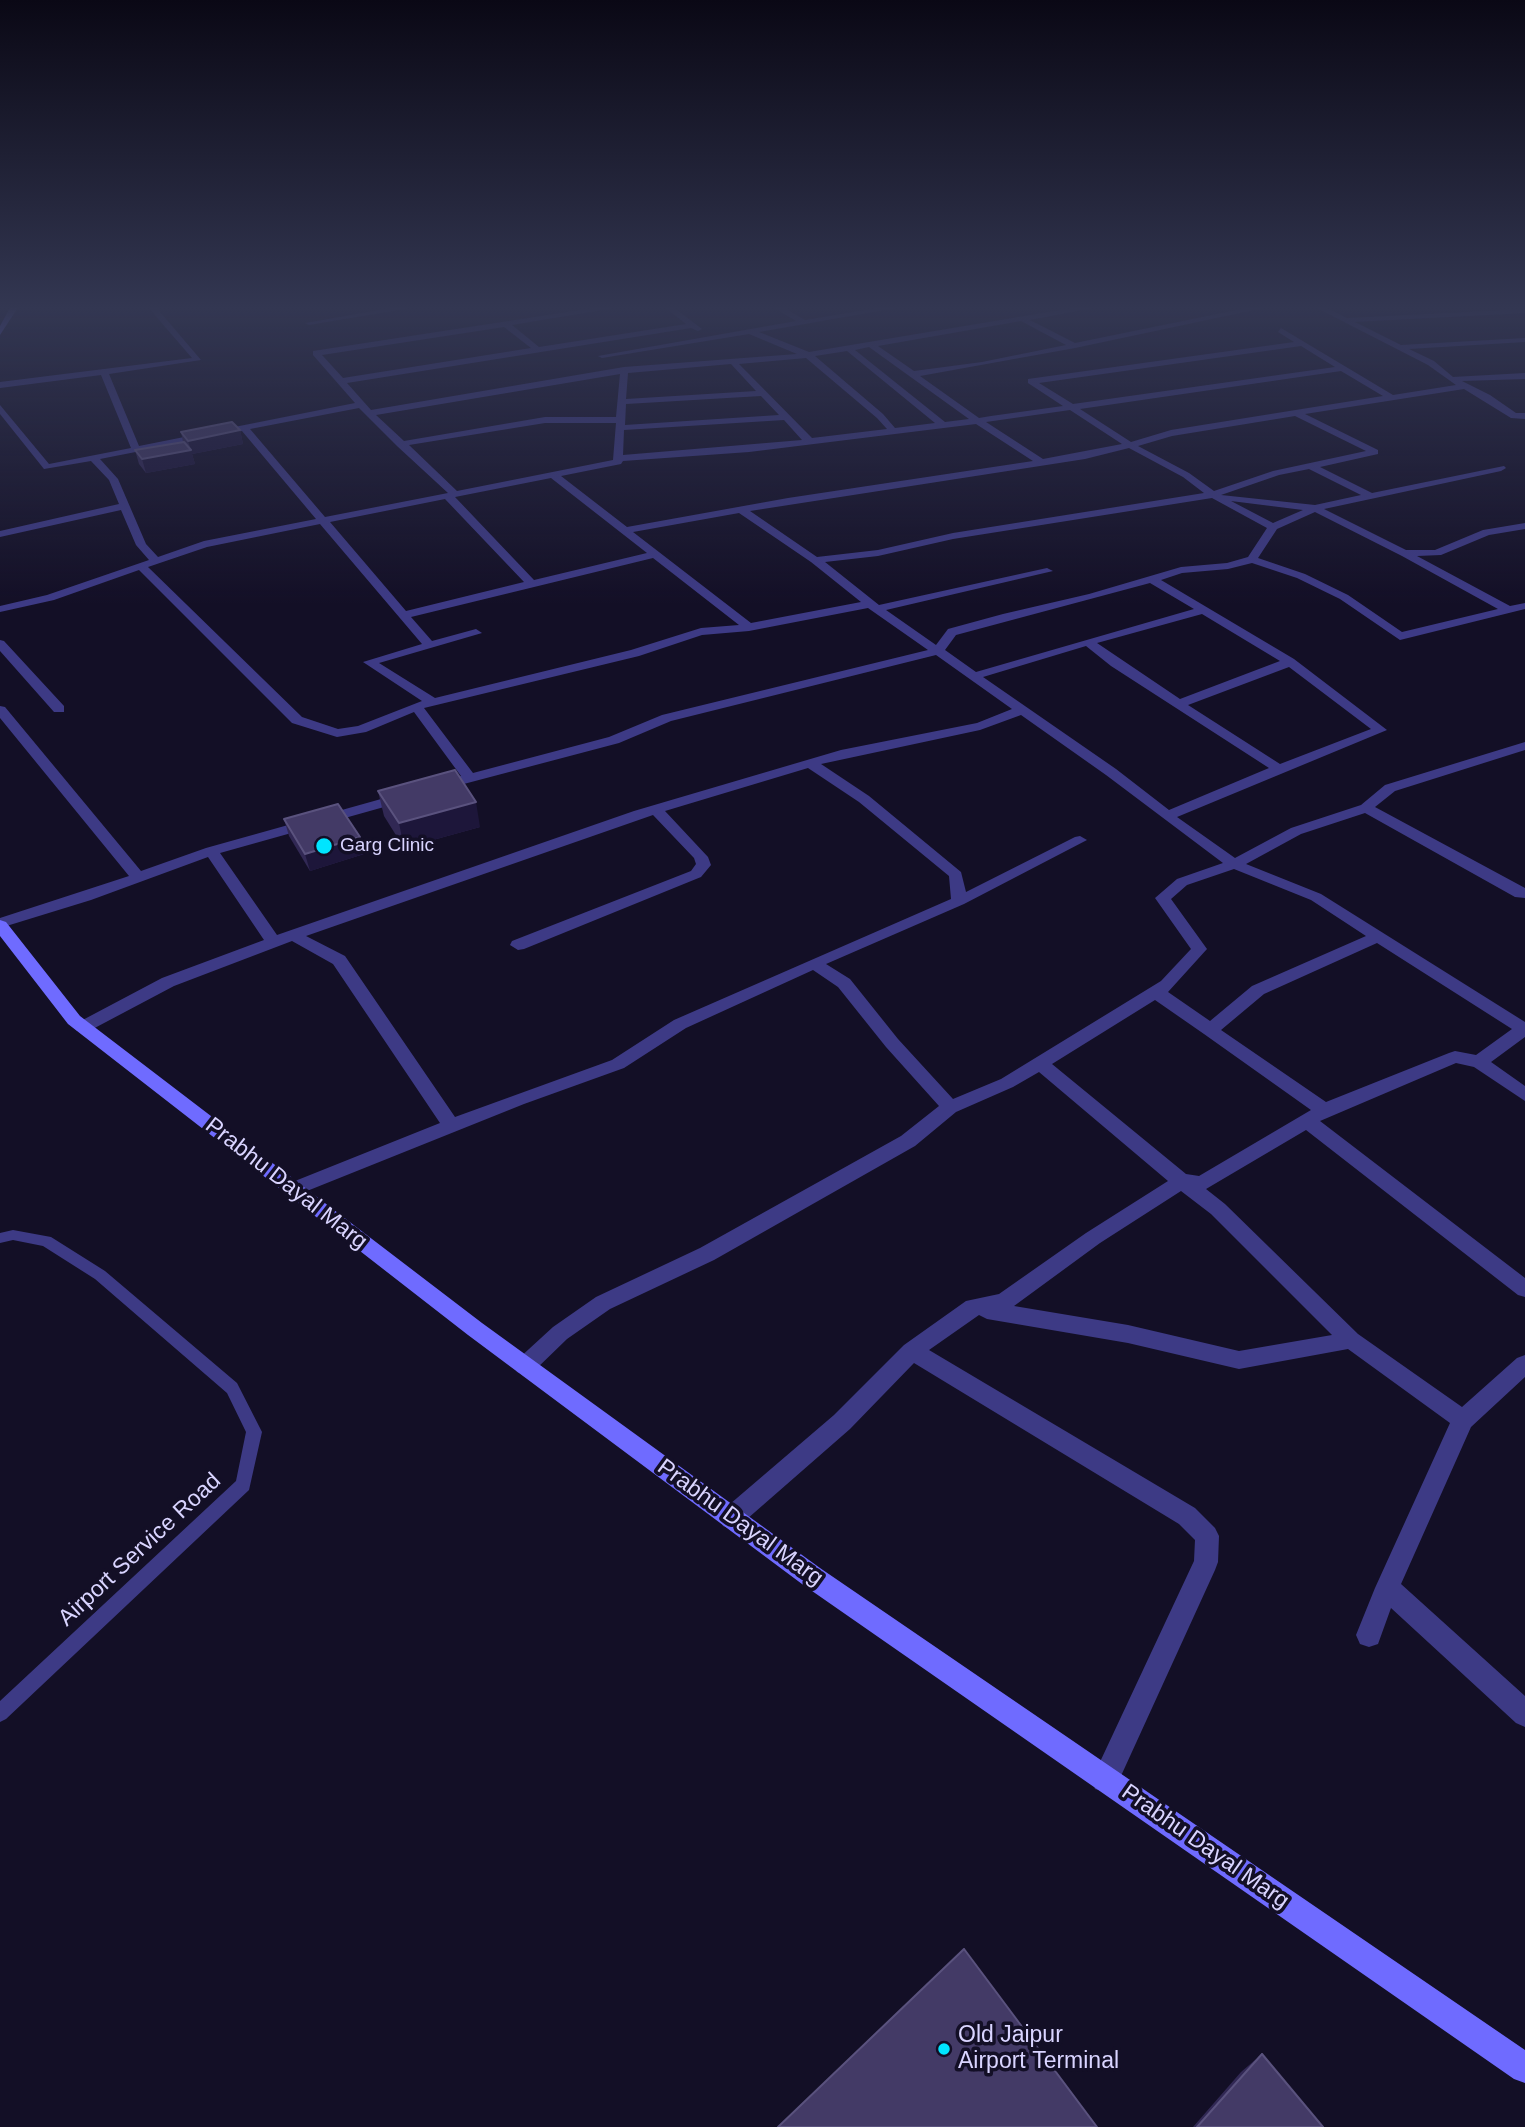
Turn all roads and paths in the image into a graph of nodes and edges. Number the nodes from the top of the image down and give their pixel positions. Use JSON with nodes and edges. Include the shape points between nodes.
{"nodes":[{"id":1,"x":118,"y":405,"type":"edge"},
{"id":2,"x":358,"y":405,"type":"edge"},
{"id":3,"x":359,"y":405,"type":"edge"},
{"id":4,"x":420,"y":405,"type":"edge"},
{"id":5,"x":622,"y":405,"type":"edge"},
{"id":6,"x":775,"y":405,"type":"edge"},
{"id":7,"x":867,"y":405,"type":"edge"},
{"id":8,"x":919,"y":405,"type":"edge"},
{"id":9,"x":956,"y":405,"type":"edge"},
{"id":10,"x":1067,"y":405,"type":"edge"},
{"id":11,"x":1082,"y":405,"type":"edge"},
{"id":12,"x":1345,"y":405,"type":"edge"},
{"id":13,"x":1496,"y":405,"type":"edge"},
{"id":14,"x":1070,"y":407,"type":"junction"},
{"id":15,"x":0,"y":408,"type":"edge"},
{"id":16,"x":369,"y":414,"type":"junction"},
{"id":17,"x":1298,"y":414,"type":"junction"},
{"id":18,"x":785,"y":416,"type":"junction"},
{"id":19,"x":1525,"y":416,"type":"edge"},
{"id":20,"x":978,"y":421,"type":"junction"},
{"id":21,"x":620,"y":424,"type":"junction"},
{"id":22,"x":943,"y":425,"type":"junction"},
{"id":23,"x":245,"y":429,"type":"junction"},
{"id":24,"x":893,"y":431,"type":"junction"},
{"id":25,"x":809,"y":441,"type":"junction"},
{"id":26,"x":400,"y":444,"type":"junction"},
{"id":27,"x":1130,"y":445,"type":"junction"},
{"id":28,"x":135,"y":447,"type":"junction"},
{"id":29,"x":93,"y":458,"type":"junction"},
{"id":30,"x":618,"y":458,"type":"junction"},
{"id":31,"x":1042,"y":463,"type":"junction"},
{"id":32,"x":1311,"y":466,"type":"junction"},
{"id":33,"x":1501,"y":468,"type":"dead end"},
{"id":34,"x":553,"y":475,"type":"junction"},
{"id":35,"x":451,"y":495,"type":"junction"},
{"id":36,"x":1213,"y":495,"type":"junction"},
{"id":37,"x":1370,"y":496,"type":"junction"},
{"id":38,"x":123,"y":506,"type":"junction"},
{"id":39,"x":1315,"y":508,"type":"junction"},
{"id":40,"x":742,"y":510,"type":"junction"},
{"id":41,"x":323,"y":521,"type":"junction"},
{"id":42,"x":1525,"y":526,"type":"edge"},
{"id":43,"x":1273,"y":527,"type":"junction"},
{"id":44,"x":628,"y":530,"type":"junction"},
{"id":45,"x":0,"y":534,"type":"edge"},
{"id":46,"x":1404,"y":553,"type":"junction"},
{"id":47,"x":656,"y":554,"type":"junction"},
{"id":48,"x":1252,"y":559,"type":"junction"},
{"id":49,"x":815,"y":560,"type":"junction"},
{"id":50,"x":156,"y":561,"type":"junction"},
{"id":51,"x":141,"y":566,"type":"junction"},
{"id":52,"x":1047,"y":571,"type":"dead end"},
{"id":53,"x":1152,"y":579,"type":"junction"},
{"id":54,"x":532,"y":584,"type":"junction"},
{"id":55,"x":873,"y":606,"type":"junction"},
{"id":56,"x":1525,"y":606,"type":"edge"},
{"id":57,"x":0,"y":609,"type":"edge"},
{"id":58,"x":1204,"y":610,"type":"junction"},
{"id":59,"x":1509,"y":610,"type":"junction"},
{"id":60,"x":405,"y":615,"type":"junction"},
{"id":61,"x":749,"y":627,"type":"junction"},
{"id":62,"x":476,"y":633,"type":"dead end"},
{"id":63,"x":1088,"y":642,"type":"junction"},
{"id":64,"x":0,"y":644,"type":"edge"},
{"id":65,"x":429,"y":645,"type":"junction"},
{"id":66,"x":939,"y":651,"type":"junction"},
{"id":67,"x":1290,"y":662,"type":"junction"},
{"id":68,"x":974,"y":676,"type":"junction"},
{"id":69,"x":433,"y":702,"type":"junction"},
{"id":70,"x":1179,"y":704,"type":"junction"},
{"id":71,"x":416,"y":706,"type":"junction"},
{"id":72,"x":59,"y":709,"type":"dead end"},
{"id":73,"x":1021,"y":710,"type":"junction"},
{"id":74,"x":6,"y":721,"type":"edge"},
{"id":75,"x":0,"y":734,"type":"edge"},
{"id":76,"x":1525,"y":746,"type":"edge"},
{"id":77,"x":810,"y":763,"type":"junction"},
{"id":78,"x":1279,"y":769,"type":"junction"},
{"id":79,"x":470,"y":778,"type":"junction"},
{"id":80,"x":1366,"y":807,"type":"junction"},
{"id":81,"x":656,"y":810,"type":"junction"},
{"id":82,"x":1167,"y":816,"type":"junction"},
{"id":83,"x":1080,"y":840,"type":"dead end"},
{"id":84,"x":211,"y":851,"type":"junction"},
{"id":85,"x":1234,"y":864,"type":"junction"},
{"id":86,"x":139,"y":878,"type":"junction"},
{"id":87,"x":1525,"y":893,"type":"edge"},
{"id":88,"x":959,"y":901,"type":"junction"},
{"id":89,"x":0,"y":924,"type":"edge"},
{"id":90,"x":292,"y":935,"type":"junction"},
{"id":91,"x":1377,"y":937,"type":"junction"},
{"id":92,"x":274,"y":942,"type":"junction"},
{"id":93,"x":518,"y":946,"type":"dead end"},
{"id":94,"x":814,"y":963,"type":"junction"},
{"id":95,"x":1156,"y":992,"type":"junction"},
{"id":96,"x":83,"y":1027,"type":"junction"},
{"id":97,"x":1524,"y":1029,"type":"edge"},
{"id":98,"x":1210,"y":1030,"type":"junction"},
{"id":99,"x":1479,"y":1062,"type":"junction"},
{"id":100,"x":1040,"y":1063,"type":"junction"},
{"id":101,"x":1525,"y":1095,"type":"edge"},
{"id":102,"x":950,"y":1107,"type":"junction"},
{"id":103,"x":1315,"y":1115,"type":"junction"},
{"id":104,"x":452,"y":1126,"type":"junction"},
{"id":105,"x":1182,"y":1181,"type":"junction"},
{"id":106,"x":292,"y":1190,"type":"junction"},
{"id":107,"x":0,"y":1238,"type":"edge"},
{"id":108,"x":1525,"y":1289,"type":"edge"},
{"id":109,"x":974,"y":1307,"type":"junction"},
{"id":110,"x":1351,"y":1340,"type":"junction"},
{"id":111,"x":912,"y":1351,"type":"junction"},
{"id":112,"x":1525,"y":1364,"type":"edge"},
{"id":113,"x":525,"y":1366,"type":"junction"},
{"id":114,"x":1463,"y":1420,"type":"junction"},
{"id":115,"x":731,"y":1518,"type":"junction"},
{"id":116,"x":1387,"y":1588,"type":"junction"},
{"id":117,"x":1369,"y":1635,"type":"dead end"},
{"id":118,"x":0,"y":1713,"type":"edge"},
{"id":119,"x":1525,"y":1714,"type":"edge"},
{"id":120,"x":1105,"y":1779,"type":"junction"},
{"id":121,"x":1525,"y":2068,"type":"edge"}],
"edges":[{"from":1,"to":28,"type":"street"},
{"from":2,"to":23,"type":"street"},
{"from":3,"to":16,"type":"street"},
{"from":4,"to":16,"type":"street"},
{"from":5,"to":21,"type":"street"},
{"from":6,"to":18,"type":"street"},
{"from":7,"to":24,"type":"street"},
{"from":8,"to":22,"type":"street"},
{"from":9,"to":20,"type":"street"},
{"from":10,"to":14,"type":"street"},
{"from":11,"to":14,"type":"street"},
{"from":12,"to":17,"type":"street"},
{"from":13,"to":19,"type":"street","via":[[1514,416]]},
{"from":14,"to":20,"type":"street"},
{"from":14,"to":27,"type":"street"},
{"from":15,"to":29,"type":"street","via":[[47,467]]},
{"from":16,"to":26,"type":"street"},
{"from":17,"to":27,"type":"street","via":[[1171,433]]},
{"from":17,"to":32,"type":"street","via":[[1375,452]]},
{"from":18,"to":21,"type":"street"},
{"from":18,"to":25,"type":"street"},
{"from":20,"to":22,"type":"street"},
{"from":20,"to":31,"type":"street"},
{"from":21,"to":26,"type":"street","via":[[545,419]]},
{"from":21,"to":30,"type":"street"},
{"from":22,"to":24,"type":"street"},
{"from":23,"to":28,"type":"street"},
{"from":23,"to":41,"type":"street"},
{"from":24,"to":25,"type":"street"},
{"from":25,"to":30,"type":"street"},
{"from":26,"to":35,"type":"street"},
{"from":27,"to":31,"type":"street"},
{"from":27,"to":36,"type":"street"},
{"from":28,"to":29,"type":"street"},
{"from":29,"to":38,"type":"street","via":[[113,479]]},
{"from":30,"to":34,"type":"street","via":[[618,462]]},
{"from":31,"to":40,"type":"street"},
{"from":32,"to":36,"type":"street","via":[[1276,472]]},
{"from":32,"to":37,"type":"street"},
{"from":33,"to":37,"type":"street"},
{"from":34,"to":35,"type":"street"},
{"from":34,"to":44,"type":"street"},
{"from":35,"to":41,"type":"street"},
{"from":35,"to":54,"type":"street"},
{"from":36,"to":39,"type":"street"},
{"from":36,"to":43,"type":"street"},
{"from":36,"to":49,"type":"street"},
{"from":37,"to":39,"type":"street"},
{"from":38,"to":45,"type":"street"},
{"from":38,"to":50,"type":"street","via":[[141,545]]},
{"from":39,"to":43,"type":"street"},
{"from":39,"to":46,"type":"street"},
{"from":40,"to":44,"type":"street"},
{"from":40,"to":49,"type":"street"},
{"from":41,"to":50,"type":"street","via":[[204,544]]},
{"from":41,"to":60,"type":"street"},
{"from":42,"to":46,"type":"street","via":[[1488,532],[1437,552]]},
{"from":43,"to":48,"type":"street"},
{"from":44,"to":47,"type":"street"},
{"from":46,"to":59,"type":"street"},
{"from":47,"to":54,"type":"street"},
{"from":47,"to":61,"type":"street"},
{"from":48,"to":53,"type":"street"},
{"from":48,"to":59,"type":"street","via":[[1344,597],[1400,636]]},
{"from":49,"to":55,"type":"street"},
{"from":50,"to":51,"type":"street"},
{"from":51,"to":57,"type":"street","via":[[50,598]]},
{"from":51,"to":71,"type":"street","via":[[297,720],[349,733]]},
{"from":52,"to":55,"type":"street"},
{"from":53,"to":58,"type":"street"},
{"from":53,"to":66,"type":"street","via":[[953,632]]},
{"from":54,"to":60,"type":"street"},
{"from":55,"to":61,"type":"street"},
{"from":55,"to":66,"type":"street"},
{"from":56,"to":59,"type":"street"},
{"from":58,"to":63,"type":"street"},
{"from":58,"to":67,"type":"street"},
{"from":60,"to":65,"type":"street"},
{"from":61,"to":69,"type":"street","via":[[701,632],[635,653]]},
{"from":62,"to":65,"type":"street"},
{"from":63,"to":68,"type":"street"},
{"from":63,"to":70,"type":"street"},
{"from":64,"to":72,"type":"street"},
{"from":65,"to":69,"type":"street","via":[[369,662]]},
{"from":66,"to":68,"type":"street"},
{"from":66,"to":79,"type":"street","via":[[667,718],[614,740]]},
{"from":67,"to":70,"type":"street"},
{"from":67,"to":78,"type":"street","via":[[1380,730]]},
{"from":68,"to":73,"type":"street"},
{"from":69,"to":71,"type":"street"},
{"from":70,"to":78,"type":"street"},
{"from":71,"to":79,"type":"street"},
{"from":73,"to":77,"type":"street","via":[[980,726]]},
{"from":73,"to":82,"type":"street"},
{"from":74,"to":75,"type":"street"},
{"from":74,"to":86,"type":"street"},
{"from":76,"to":80,"type":"street","via":[[1390,788]]},
{"from":77,"to":81,"type":"street"},
{"from":77,"to":88,"type":"street","via":[[864,799],[956,875]]},
{"from":78,"to":82,"type":"street"},
{"from":79,"to":84,"type":"street"},
{"from":80,"to":85,"type":"street","via":[[1296,831]]},
{"from":80,"to":87,"type":"street"},
{"from":81,"to":90,"type":"street"},
{"from":81,"to":93,"type":"street","via":[[701,857],[704,865],[696,874]]},
{"from":82,"to":85,"type":"street"},
{"from":83,"to":88,"type":"street"},
{"from":84,"to":86,"type":"street"},
{"from":84,"to":92,"type":"street"},
{"from":85,"to":91,"type":"street","via":[[1316,897]]},
{"from":85,"to":95,"type":"street","via":[[1182,882],[1163,898],[1199,949]]},
{"from":86,"to":89,"type":"street"},
{"from":88,"to":94,"type":"street"},
{"from":89,"to":96,"type":"street","name":"Prabhu Dayal Marg"},
{"from":90,"to":92,"type":"street"},
{"from":90,"to":104,"type":"street","via":[[339,960]]},
{"from":91,"to":97,"type":"street"},
{"from":91,"to":98,"type":"street","via":[[1258,990]]},
{"from":92,"to":96,"type":"street","via":[[168,982]]},
{"from":94,"to":102,"type":"street","via":[[845,983]]},
{"from":94,"to":104,"type":"street","via":[[680,1024],[618,1064]]},
{"from":95,"to":98,"type":"street"},
{"from":95,"to":100,"type":"street"},
{"from":96,"to":106,"type":"street","name":"Prabhu Dayal Marg"},
{"from":97,"to":99,"type":"street"},
{"from":98,"to":103,"type":"street"},
{"from":99,"to":101,"type":"street"},
{"from":99,"to":103,"type":"street","via":[[1455,1057]]},
{"from":100,"to":102,"type":"street"},
{"from":100,"to":105,"type":"street"},
{"from":102,"to":113,"type":"street","via":[[908,1141],[707,1254],[603,1303],[559,1333]]},
{"from":103,"to":105,"type":"street","via":[[1202,1183]]},
{"from":103,"to":108,"type":"street"},
{"from":104,"to":106,"type":"street"},
{"from":105,"to":109,"type":"street","via":[[1004,1302]]},
{"from":105,"to":110,"type":"street","via":[[1219,1209]]},
{"from":106,"to":113,"type":"street","name":"Prabhu Dayal Marg"},
{"from":107,"to":118,"type":"lane","name":"Airport Service Road","via":[[13,1235],[46,1241],[100,1275],[232,1388],[254,1432],[243,1485]]},
{"from":109,"to":110,"type":"street","via":[[1129,1334],[1239,1360]]},
{"from":109,"to":111,"type":"street"},
{"from":110,"to":114,"type":"street"},
{"from":111,"to":115,"type":"street","via":[[842,1422]]},
{"from":111,"to":120,"type":"street","via":[[1187,1516],[1208,1536],[1206,1562]]},
{"from":112,"to":114,"type":"street"},
{"from":113,"to":115,"type":"street","name":"Prabhu Dayal Marg"},
{"from":114,"to":116,"type":"street"},
{"from":115,"to":120,"type":"street","name":"Prabhu Dayal Marg"},
{"from":116,"to":117,"type":"street"},
{"from":116,"to":119,"type":"street"},
{"from":120,"to":121,"type":"street","name":"Prabhu Dayal Marg"}]}
